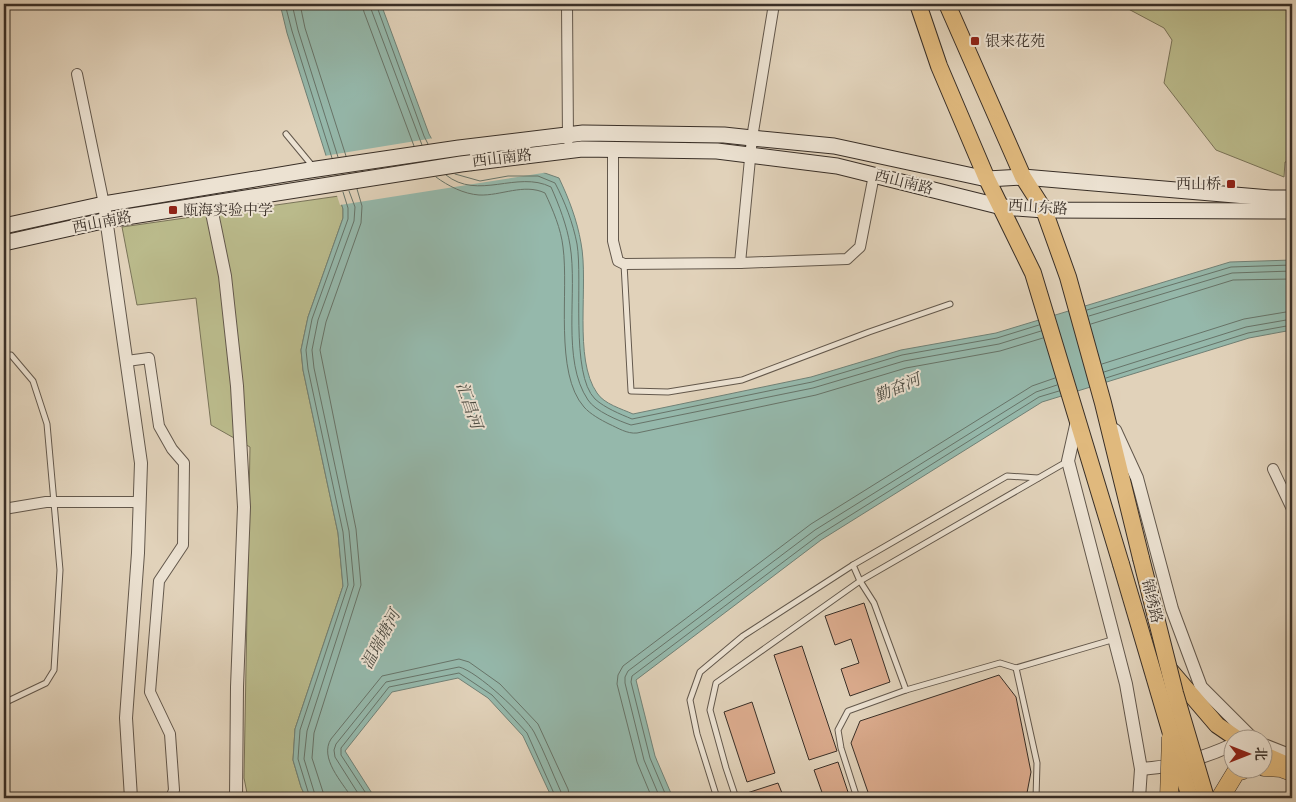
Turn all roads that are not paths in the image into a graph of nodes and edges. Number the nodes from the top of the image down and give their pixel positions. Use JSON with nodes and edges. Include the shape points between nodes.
{"nodes":[{"id":1,"x":567,"y":4,"type":"edge"},
{"id":2,"x":774,"y":4,"type":"edge"},
{"id":3,"x":918,"y":4,"type":"edge"},
{"id":4,"x":947,"y":4,"type":"edge"},
{"id":5,"x":77,"y":74,"type":"dead end"},
{"id":6,"x":286,"y":134,"type":"dead end"},
{"id":7,"x":752,"y":138,"type":"junction"},
{"id":8,"x":568,"y":143,"type":"junction"},
{"id":9,"x":613,"y":149,"type":"junction"},
{"id":10,"x":751,"y":155,"type":"junction"},
{"id":11,"x":310,"y":170,"type":"junction"},
{"id":12,"x":874,"y":175,"type":"junction"},
{"id":13,"x":1023,"y":177,"type":"junction"},
{"id":14,"x":987,"y":178,"type":"junction"},
{"id":15,"x":1292,"y":198,"type":"edge"},
{"id":16,"x":210,"y":203,"type":"junction"},
{"id":17,"x":104,"y":204,"type":"junction"},
{"id":18,"x":1002,"y":207,"type":"junction"},
{"id":19,"x":1044,"y":210,"type":"junction"},
{"id":20,"x":1292,"y":210,"type":"edge"},
{"id":21,"x":107,"y":220,"type":"junction"},
{"id":22,"x":4,"y":226,"type":"edge"},
{"id":23,"x":4,"y":243,"type":"edge"},
{"id":24,"x":740,"y":263,"type":"junction"},
{"id":25,"x":624,"y":264,"type":"junction"},
{"id":26,"x":950,"y":304,"type":"dead end"},
{"id":27,"x":4,"y":356,"type":"edge"},
{"id":28,"x":127,"y":360,"type":"junction"},
{"id":29,"x":1103,"y":403,"type":"junction"},
{"id":30,"x":1078,"y":418,"type":"junction"},
{"id":31,"x":1068,"y":461,"type":"junction"},
{"id":32,"x":1273,"y":469,"type":"dead end"},
{"id":33,"x":1038,"y":478,"type":"junction"},
{"id":34,"x":54,"y":502,"type":"junction"},
{"id":35,"x":140,"y":502,"type":"junction"},
{"id":36,"x":1292,"y":509,"type":"edge"},
{"id":37,"x":4,"y":510,"type":"edge"},
{"id":38,"x":853,"y":565,"type":"junction"},
{"id":39,"x":860,"y":581,"type":"junction"},
{"id":40,"x":1115,"y":639,"type":"junction"},
{"id":41,"x":1016,"y":668,"type":"junction"},
{"id":42,"x":1169,"y":669,"type":"junction"},
{"id":43,"x":906,"y":690,"type":"junction"},
{"id":44,"x":4,"y":703,"type":"edge"},
{"id":45,"x":1228,"y":730,"type":"edge"},
{"id":46,"x":1239,"y":730,"type":"edge"},
{"id":47,"x":1170,"y":737,"type":"junction"},
{"id":48,"x":1274,"y":748,"type":"edge"},
{"id":49,"x":1224,"y":749,"type":"edge"},
{"id":50,"x":1292,"y":756,"type":"edge"},
{"id":51,"x":1274,"y":759,"type":"edge"},
{"id":52,"x":1292,"y":767,"type":"edge"},
{"id":53,"x":1274,"y":768,"type":"edge"},
{"id":54,"x":1140,"y":769,"type":"junction"},
{"id":55,"x":1292,"y":772,"type":"edge"},
{"id":56,"x":1231,"y":780,"type":"edge"},
{"id":57,"x":131,"y":798,"type":"edge"},
{"id":58,"x":171,"y":798,"type":"edge"},
{"id":59,"x":236,"y":798,"type":"edge"},
{"id":60,"x":717,"y":798,"type":"edge"},
{"id":61,"x":736,"y":798,"type":"edge"},
{"id":62,"x":857,"y":798,"type":"edge"},
{"id":63,"x":1036,"y":798,"type":"edge"},
{"id":64,"x":1139,"y":798,"type":"edge"},
{"id":65,"x":1169,"y":798,"type":"edge"},
{"id":66,"x":1190,"y":798,"type":"edge"},
{"id":67,"x":1206,"y":798,"type":"edge"},
{"id":68,"x":1221,"y":798,"type":"edge"}],
"edges":[{"from":1,"to":8,"type":"street"},
{"from":2,"to":7,"type":"street"},
{"from":3,"to":14,"type":"main road","name":"西山东路"},
{"from":4,"to":13,"type":"main road","name":"西山东路"},
{"from":5,"to":17,"type":"street"},
{"from":6,"to":11,"type":"lane","via":[[310,163]]},
{"from":7,"to":8,"type":"main road","name":"西山南路","via":[[583,133]]},
{"from":7,"to":10,"type":"street"},
{"from":7,"to":14,"type":"main road","name":"西山南路","via":[[834,146]]},
{"from":8,"to":9,"type":"main road","name":"西山南路","via":[[582,148]]},
{"from":8,"to":11,"type":"main road","name":"西山南路","via":[[459,148]]},
{"from":8,"to":16,"type":"main road","name":"西山南路","via":[[461,164]]},
{"from":9,"to":10,"type":"main road","name":"西山南路","via":[[717,151]]},
{"from":9,"to":25,"type":"street","via":[[613,241],[618,261]]},
{"from":10,"to":12,"type":"main road","name":"西山南路","via":[[837,166]]},
{"from":10,"to":24,"type":"street"},
{"from":11,"to":17,"type":"main road","name":"西山南路"},
{"from":12,"to":18,"type":"main road","name":"西山南路"},
{"from":12,"to":24,"type":"street","via":[[860,247],[848,259]]},
{"from":13,"to":14,"type":"main road","name":"西山南路"},
{"from":13,"to":15,"type":"main road","name":"西山东路"},
{"from":13,"to":19,"type":"main road"},
{"from":14,"to":18,"type":"main road","name":"西山东路"},
{"from":16,"to":21,"type":"main road","name":"西山南路"},
{"from":16,"to":59,"type":"street","via":[[225,276],[237,386],[244,508]]},
{"from":17,"to":21,"type":"street"},
{"from":17,"to":22,"type":"main road","name":"西山南路"},
{"from":18,"to":19,"type":"main road","name":"西山东路"},
{"from":18,"to":30,"type":"main road","name":"锦绣路","via":[[1033,273]]},
{"from":19,"to":20,"type":"main road","name":"西山东路"},
{"from":19,"to":29,"type":"main road","name":"锦绣路","via":[[1068,277]]},
{"from":21,"to":23,"type":"main road","name":"西山南路"},
{"from":21,"to":28,"type":"street"},
{"from":24,"to":25,"type":"street"},
{"from":25,"to":26,"type":"lane","via":[[631,391],[668,392],[742,380]]},
{"from":27,"to":34,"type":"lane","via":[[11,355],[33,381],[47,424]]},
{"from":28,"to":35,"type":"street","via":[[141,464]]},
{"from":28,"to":58,"type":"street","via":[[149,358],[159,426],[184,463],[183,546],[159,581],[150,692],[170,734],[174,790]]},
{"from":29,"to":42,"type":"main road","name":"锦绣路","bridge":true},
{"from":29,"to":46,"type":"street","via":[[1137,478],[1172,609],[1201,687]]},
{"from":30,"to":31,"type":"street"},
{"from":30,"to":47,"type":"main road","name":"锦绣路","bridge":true},
{"from":31,"to":33,"type":"lane"},
{"from":31,"to":40,"type":"street"},
{"from":32,"to":36,"type":"street"},
{"from":33,"to":38,"type":"lane","via":[[1007,476]]},
{"from":33,"to":39,"type":"lane"},
{"from":34,"to":35,"type":"street"},
{"from":34,"to":37,"type":"street"},
{"from":34,"to":44,"type":"lane","via":[[60,570],[54,670],[46,683]]},
{"from":35,"to":57,"type":"street","via":[[126,718]]},
{"from":38,"to":39,"type":"lane"},
{"from":38,"to":60,"type":"lane","via":[[743,636],[700,672],[690,700]]},
{"from":39,"to":43,"type":"lane","via":[[874,603]]},
{"from":39,"to":61,"type":"lane","via":[[716,683],[710,710]]},
{"from":40,"to":41,"type":"lane"},
{"from":40,"to":54,"type":"street"},
{"from":41,"to":43,"type":"lane","via":[[1000,663]]},
{"from":41,"to":63,"type":"lane","via":[[1037,763]]},
{"from":42,"to":45,"type":"main road","via":[[1217,725]]},
{"from":42,"to":67,"type":"main road","name":"锦绣路","bridge":true},
{"from":43,"to":62,"type":"lane","via":[[848,711],[838,730]]},
{"from":47,"to":65,"type":"highway","bridge":true},
{"from":47,"to":66,"type":"main road","name":"锦绣路","bridge":true},
{"from":48,"to":50,"type":"street"},
{"from":49,"to":54,"type":"street","via":[[1162,768]]},
{"from":51,"to":52,"type":"main road"},
{"from":53,"to":55,"type":"highway"},
{"from":54,"to":64,"type":"street"},
{"from":56,"to":68,"type":"highway"}]}
